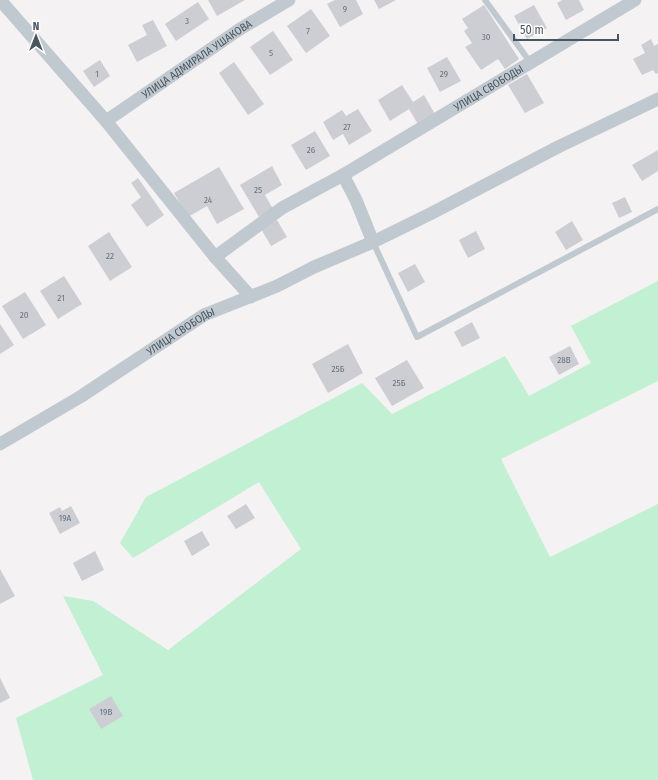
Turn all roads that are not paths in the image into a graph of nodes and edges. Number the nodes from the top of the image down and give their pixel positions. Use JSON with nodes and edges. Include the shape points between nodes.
{"nodes":[{"id":1,"x":0,"y":0,"type":"edge"},
{"id":2,"x":289,"y":0,"type":"edge"},
{"id":3,"x":485,"y":0,"type":"edge"},
{"id":4,"x":635,"y":0,"type":"edge"},
{"id":5,"x":530,"y":62,"type":"junction"},
{"id":6,"x":658,"y":99,"type":"edge"},
{"id":7,"x":106,"y":121,"type":"junction"},
{"id":8,"x":342,"y":175,"type":"junction"},
{"id":9,"x":658,"y":209,"type":"edge"},
{"id":10,"x":373,"y":242,"type":"junction"},
{"id":11,"x":215,"y":257,"type":"junction"},
{"id":12,"x":251,"y":297,"type":"junction"},
{"id":13,"x":0,"y":444,"type":"edge"}],
"edges":[{"from":1,"to":7,"type":"street"},
{"from":2,"to":7,"type":"street","name":"УЛИЦА АДМИРАЛА УШАКОВА","via":[[240,29]]},
{"from":3,"to":5,"type":"lane"},
{"from":4,"to":5,"type":"street","name":"УЛИЦА СВОБОДЫ"},
{"from":5,"to":8,"type":"street","name":"УЛИЦА СВОБОДЫ"},
{"from":6,"to":10,"type":"street","name":"УЛИЦА СВОБОДЫ"},
{"from":7,"to":11,"type":"street"},
{"from":8,"to":10,"type":"street","via":[[356,200]]},
{"from":8,"to":11,"type":"street","name":"УЛИЦА СВОБОДЫ","via":[[282,208]]},
{"from":9,"to":10,"type":"lane","via":[[418,338]]},
{"from":10,"to":12,"type":"street","name":"УЛИЦА СВОБОДЫ","via":[[314,266]]},
{"from":11,"to":12,"type":"street"},
{"from":12,"to":13,"type":"street","name":"УЛИЦА СВОБОДЫ","via":[[204,314],[80,397]]}]}
